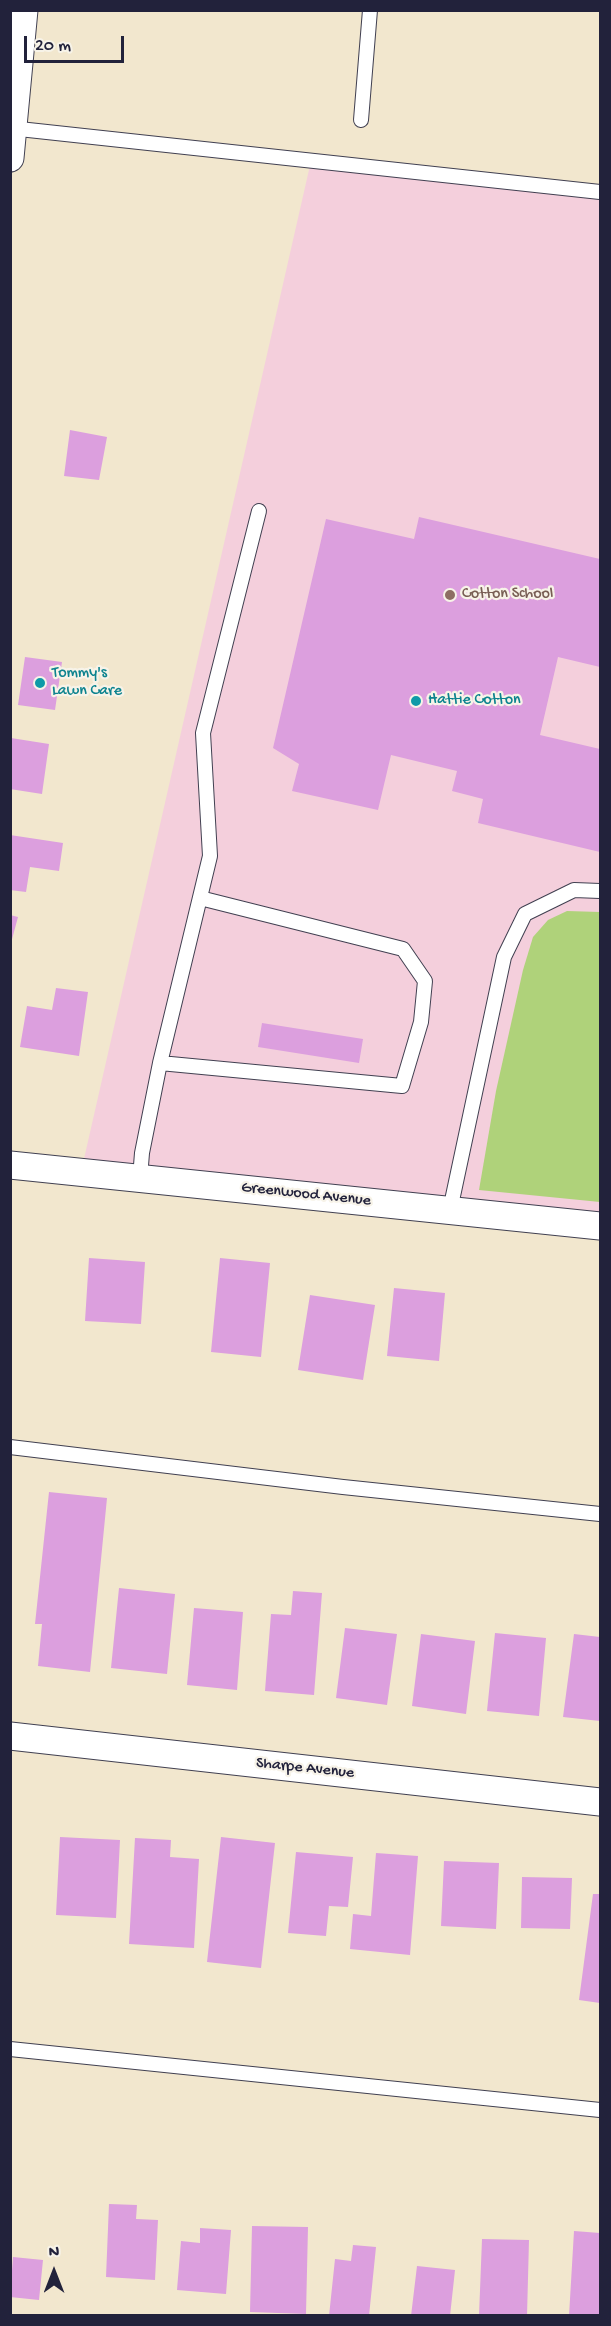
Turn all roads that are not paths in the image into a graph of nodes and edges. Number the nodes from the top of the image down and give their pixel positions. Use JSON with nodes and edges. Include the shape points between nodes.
{"nodes":[{"id":1,"x":24,"y":10,"type":"edge"},
{"id":2,"x":370,"y":10,"type":"edge"},
{"id":3,"x":361,"y":120,"type":"dead end"},
{"id":4,"x":12,"y":128,"type":"edge"},
{"id":5,"x":10,"y":158,"type":"edge"},
{"id":6,"x":600,"y":192,"type":"edge"},
{"id":7,"x":259,"y":511,"type":"dead end"},
{"id":8,"x":600,"y":891,"type":"edge"},
{"id":9,"x":200,"y":898,"type":"junction"},
{"id":10,"x":160,"y":1063,"type":"junction"},
{"id":11,"x":10,"y":1165,"type":"edge"},
{"id":12,"x":140,"y":1178,"type":"junction"},
{"id":13,"x":450,"y":1210,"type":"junction"},
{"id":14,"x":600,"y":1226,"type":"edge"},
{"id":15,"x":10,"y":1447,"type":"edge"},
{"id":16,"x":600,"y":1514,"type":"edge"},
{"id":17,"x":10,"y":1736,"type":"edge"},
{"id":18,"x":600,"y":1802,"type":"edge"},
{"id":19,"x":10,"y":2049,"type":"edge"},
{"id":20,"x":600,"y":2110,"type":"edge"}],
"edges":[{"from":1,"to":4,"type":"street"},
{"from":2,"to":3,"type":"lane"},
{"from":4,"to":5,"type":"street"},
{"from":4,"to":6,"type":"lane"},
{"from":7,"to":9,"type":"lane","via":[[203,733],[210,856]]},
{"from":8,"to":13,"type":"lane","via":[[574,890],[525,914],[504,957]]},
{"from":9,"to":10,"type":"lane"},
{"from":9,"to":10,"type":"lane","via":[[403,949],[425,981],[421,1022],[402,1086]]},
{"from":10,"to":12,"type":"lane"},
{"from":11,"to":12,"type":"street","name":"Greenwood Avenue"},
{"from":12,"to":13,"type":"street","name":"Greenwood Avenue"},
{"from":13,"to":14,"type":"street","name":"Greenwood Avenue"},
{"from":15,"to":16,"type":"lane"},
{"from":17,"to":18,"type":"street","name":"Sharpe Avenue"},
{"from":19,"to":20,"type":"lane"}]}
